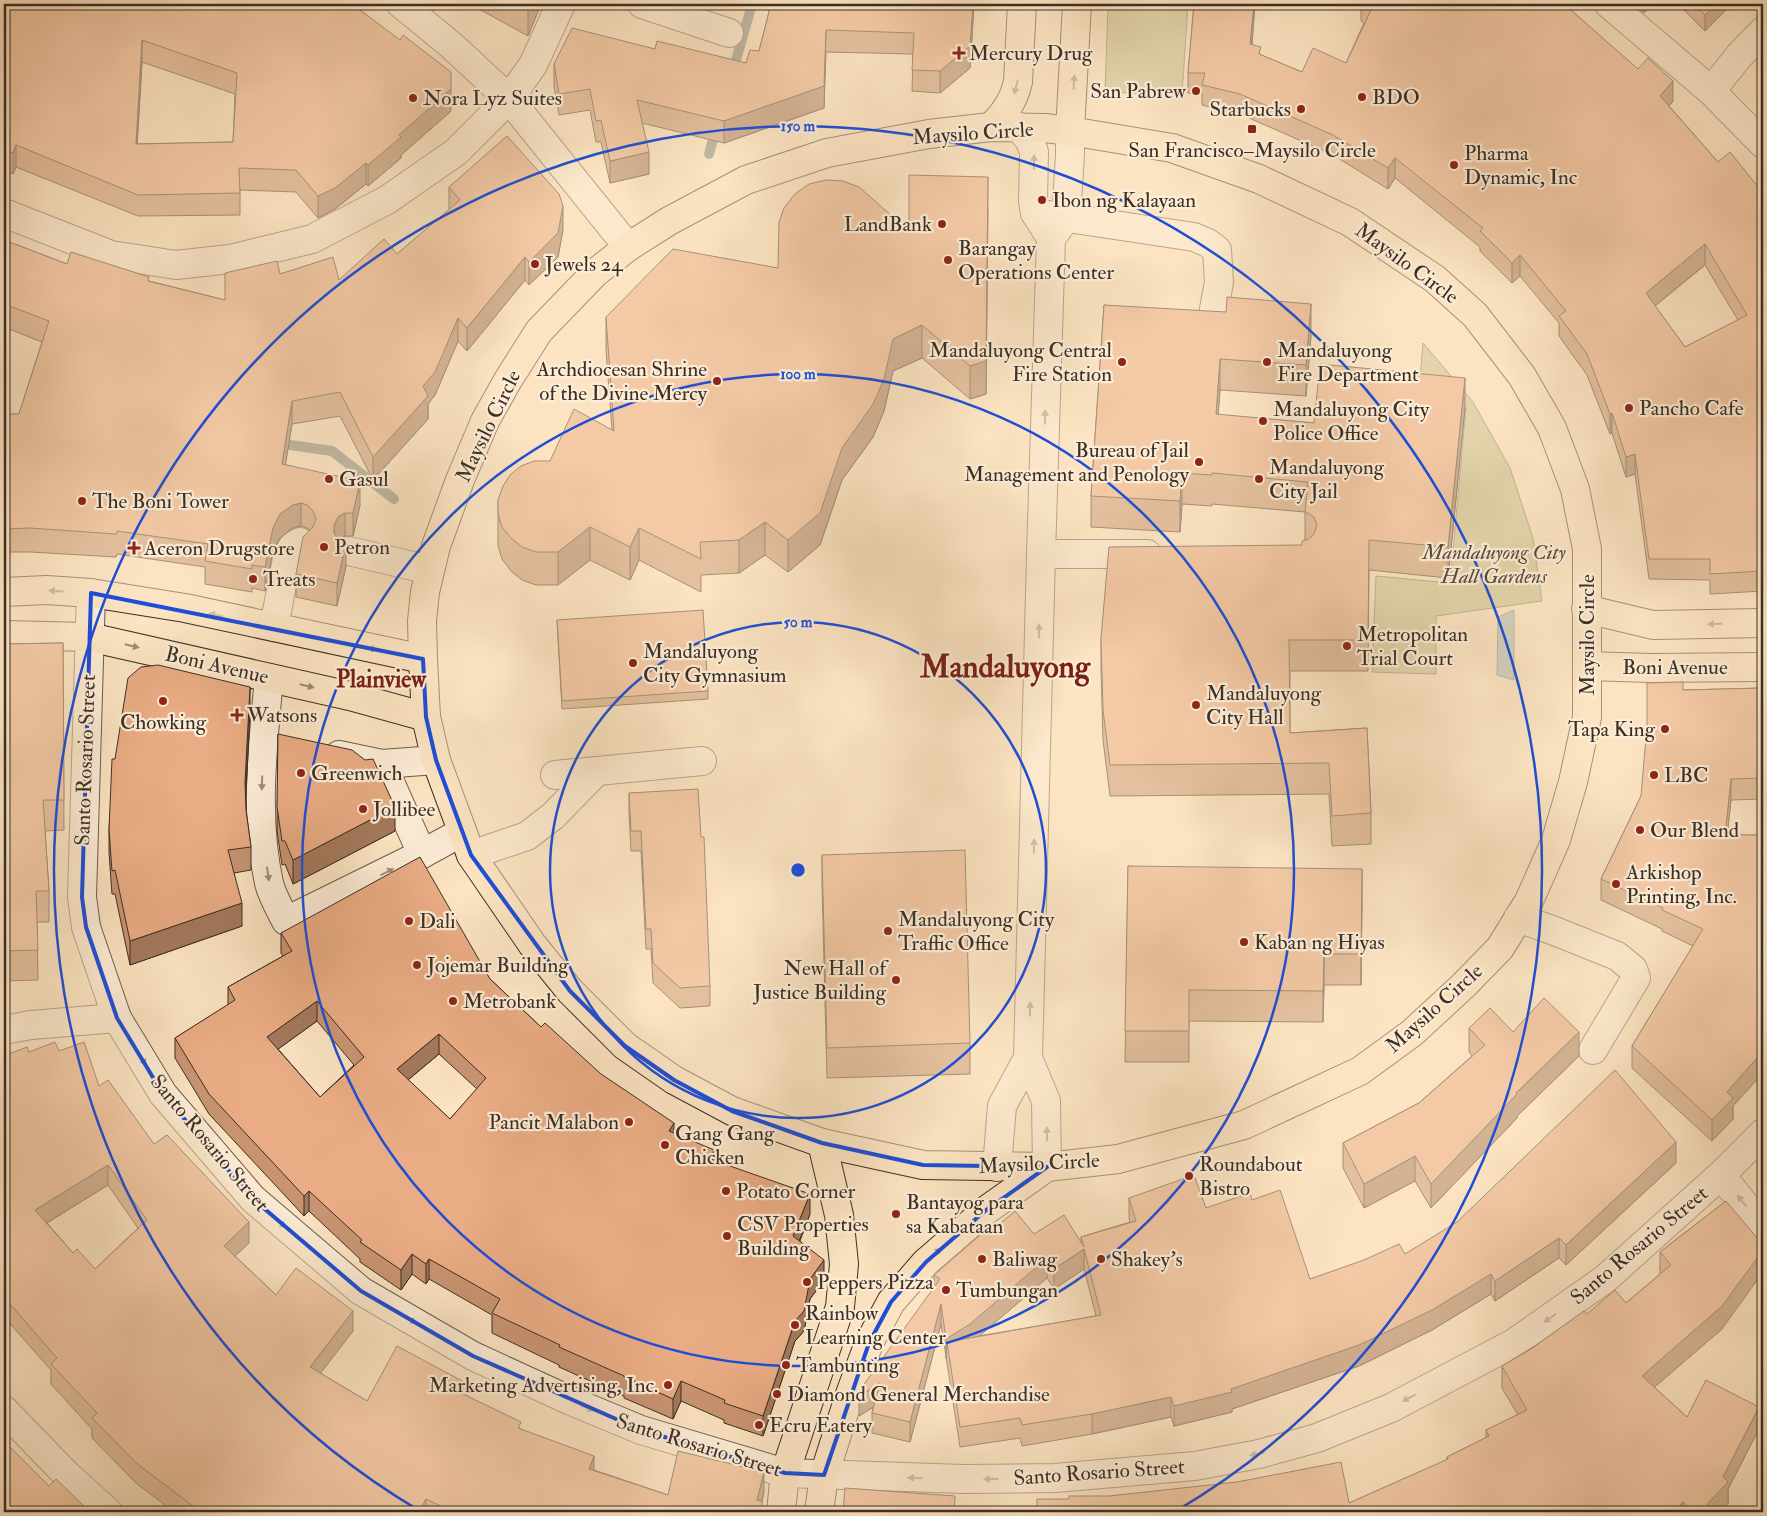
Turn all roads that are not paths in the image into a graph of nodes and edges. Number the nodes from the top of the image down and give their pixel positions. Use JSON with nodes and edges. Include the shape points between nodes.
{"nodes":[{"id":1,"x":401,"y":4,"type":"edge"},
{"id":2,"x":561,"y":4,"type":"edge"},
{"id":3,"x":642,"y":4,"type":"edge"},
{"id":4,"x":1022,"y":4,"type":"edge"},
{"id":5,"x":1077,"y":4,"type":"edge"},
{"id":6,"x":1609,"y":4,"type":"edge"},
{"id":7,"x":1763,"y":32,"type":"edge"},
{"id":8,"x":729,"y":33,"type":"dead end"},
{"id":9,"x":1711,"y":91,"type":"junction"},
{"id":10,"x":509,"y":99,"type":"junction"},
{"id":11,"x":991,"y":127,"type":"junction"},
{"id":12,"x":1019,"y":127,"type":"junction"},
{"id":13,"x":1070,"y":131,"type":"junction"},
{"id":14,"x":1763,"y":144,"type":"edge"},
{"id":15,"x":4,"y":213,"type":"edge"},
{"id":16,"x":1058,"y":228,"type":"junction"},
{"id":17,"x":628,"y":247,"type":"junction"},
{"id":18,"x":1214,"y":309,"type":"edge"},
{"id":19,"x":300,"y":542,"type":"edge"},
{"id":20,"x":349,"y":551,"type":"dead end"},
{"id":21,"x":1040,"y":554,"type":"junction"},
{"id":22,"x":1167,"y":554,"type":"edge"},
{"id":23,"x":430,"y":570,"type":"junction"},
{"id":24,"x":4,"y":592,"type":"edge"},
{"id":25,"x":91,"y":593,"type":"junction"},
{"id":26,"x":1586,"y":609,"type":"junction"},
{"id":27,"x":1763,"y":623,"type":"edge"},
{"id":28,"x":274,"y":627,"type":"junction"},
{"id":29,"x":4,"y":635,"type":"edge"},
{"id":30,"x":89,"y":637,"type":"junction"},
{"id":31,"x":423,"y":659,"type":"junction"},
{"id":32,"x":1587,"y":666,"type":"junction"},
{"id":33,"x":1763,"y":667,"type":"edge"},
{"id":34,"x":269,"y":678,"type":"junction"},
{"id":35,"x":426,"y":717,"type":"junction"},
{"id":36,"x":264,"y":739,"type":"junction"},
{"id":37,"x":291,"y":745,"type":"edge"},
{"id":38,"x":318,"y":751,"type":"edge"},
{"id":39,"x":436,"y":760,"type":"junction"},
{"id":40,"x":702,"y":761,"type":"dead end"},
{"id":41,"x":382,"y":764,"type":"junction"},
{"id":42,"x":597,"y":771,"type":"junction"},
{"id":43,"x":555,"y":775,"type":"dead end"},
{"id":44,"x":467,"y":843,"type":"junction"},
{"id":45,"x":422,"y":854,"type":"junction"},
{"id":46,"x":1518,"y":918,"type":"junction"},
{"id":47,"x":117,"y":1018,"type":"junction"},
{"id":48,"x":4,"y":1030,"type":"edge"},
{"id":49,"x":1593,"y":1050,"type":"dead end"},
{"id":50,"x":1028,"y":1058,"type":"junction"},
{"id":51,"x":1763,"y":1133,"type":"edge"},
{"id":52,"x":822,"y":1143,"type":"junction"},
{"id":53,"x":997,"y":1167,"type":"junction"},
{"id":54,"x":1047,"y":1167,"type":"junction"},
{"id":55,"x":1722,"y":1175,"type":"junction"},
{"id":56,"x":1763,"y":1228,"type":"edge"},
{"id":57,"x":4,"y":1410,"type":"edge"},
{"id":58,"x":785,"y":1473,"type":"junction"},
{"id":59,"x":824,"y":1475,"type":"junction"},
{"id":60,"x":108,"y":1512,"type":"edge"},
{"id":61,"x":780,"y":1512,"type":"edge"},
{"id":62,"x":819,"y":1512,"type":"edge"}],
"edges":[{"from":1,"to":10,"type":"street"},
{"from":2,"to":10,"type":"street","via":[[533,65]]},
{"from":3,"to":8,"type":"street"},
{"from":4,"to":11,"type":"main road","one_way":true,"via":[[1018,82],[1001,117]]},
{"from":13,"to":5,"type":"main road","one_way":true},
{"from":6,"to":9,"type":"street"},
{"from":7,"to":9,"type":"street"},
{"from":9,"to":14,"type":"street"},
{"from":10,"to":15,"type":"street","via":[[456,152],[387,200],[312,239],[230,259],[176,265],[110,255]]},
{"from":10,"to":17,"type":"street"},
{"from":11,"to":12,"type":"main road","name":"Maysilo Circle"},
{"from":11,"to":17,"type":"main road","name":"Maysilo Circle","via":[[929,134],[828,153],[800,162],[746,180]]},
{"from":12,"to":13,"type":"main road","name":"Maysilo Circle"},
{"from":16,"to":12,"type":"street","one_way":true,"via":[[1035,213],[1034,152]]},
{"from":13,"to":16,"type":"street","via":[[1070,154]]},
{"from":13,"to":26,"type":"main road","name":"Maysilo Circle","via":[[1172,148],[1259,179],[1350,222],[1435,279],[1475,315],[1522,376],[1552,428],[1575,488],[1587,549]]},
{"from":16,"to":18,"type":"street","via":[[1194,237],[1208,243],[1217,250],[1219,282]]},
{"from":21,"to":16,"type":"street","one_way":true},
{"from":17,"to":23,"type":"main road","name":"Maysilo Circle","via":[[596,273],[539,331],[508,380],[485,421],[460,480]]},
{"from":19,"to":28,"type":"street","via":[[288,554]]},
{"from":20,"to":23,"type":"street"},
{"from":21,"to":22,"type":"street"},
{"from":50,"to":21,"type":"street","one_way":true},
{"from":23,"to":31,"type":"main road","name":"Maysilo Circle","via":[[422,621]]},
{"from":25,"to":24,"type":"main road","one_way":true},
{"from":28,"to":25,"type":"main road","one_way":true},
{"from":25,"to":30,"type":"street","name":"Santo Rosario Street"},
{"from":27,"to":26,"type":"main road","name":"Boni Avenue","one_way":true,"via":[[1653,625]]},
{"from":26,"to":32,"type":"main road","name":"Maysilo Circle"},
{"from":31,"to":28,"type":"main road","one_way":true},
{"from":29,"to":30,"type":"main road","name":"Boni Avenue"},
{"from":30,"to":34,"type":"main road","name":"Boni Avenue","one_way":true},
{"from":30,"to":47,"type":"street","name":"Santo Rosario Street","via":[[82,897],[86,927]]},
{"from":31,"to":35,"type":"main road","name":"Maysilo Circle"},
{"from":32,"to":33,"type":"main road","name":"Boni Avenue"},
{"from":32,"to":46,"type":"main road","name":"Maysilo Circle","via":[[1587,716],[1573,782],[1556,840]]},
{"from":34,"to":35,"type":"main road","name":"Boni Avenue","one_way":true},
{"from":34,"to":36,"type":"street"},
{"from":35,"to":39,"type":"main road","name":"Maysilo Circle"},
{"from":36,"to":37,"type":"street"},
{"from":36,"to":45,"type":"street","one_way":true,"via":[[261,826],[269,884],[286,921]]},
{"from":38,"to":41,"type":"street"},
{"from":39,"to":41,"type":"street"},
{"from":39,"to":44,"type":"main road","name":"Maysilo Circle"},
{"from":40,"to":42,"type":"street"},
{"from":41,"to":45,"type":"street"},
{"from":42,"to":43,"type":"street"},
{"from":42,"to":44,"type":"street","via":[[553,816],[527,836]]},
{"from":44,"to":45,"type":"street"},
{"from":44,"to":52,"type":"main road","name":"Maysilo Circle","via":[[532,944],[570,991],[625,1046],[674,1080],[732,1111]]},
{"from":46,"to":49,"type":"street","via":[[1617,956],[1633,970],[1636,978]]},
{"from":46,"to":54,"type":"main road","name":"Maysilo Circle","via":[[1500,948],[1464,985],[1412,1033],[1360,1071],[1244,1125],[1118,1159]]},
{"from":47,"to":48,"type":"street"},
{"from":47,"to":58,"type":"street","name":"Santo Rosario Street","one_way":true,"via":[[163,1094],[252,1199],[361,1291],[472,1356],[571,1401],[641,1430]]},
{"from":50,"to":53,"type":"street","via":[[1002,1106]]},
{"from":54,"to":50,"type":"street","one_way":true,"via":[[1046,1101]]},
{"from":51,"to":55,"type":"street","name":"Santo Rosario Street"},
{"from":52,"to":53,"type":"main road","name":"Maysilo Circle","via":[[924,1165]]},
{"from":52,"to":58,"type":"main road","via":[[839,1215],[844,1264],[841,1298]]},
{"from":53,"to":54,"type":"main road","name":"Maysilo Circle"},
{"from":59,"to":54,"type":"main road","one_way":true,"via":[[869,1343],[891,1302],[933,1255],[984,1211]]},
{"from":56,"to":55,"type":"street","one_way":true},
{"from":55,"to":59,"type":"street","name":"Santo Rosario Street","one_way":true,"via":[[1606,1279],[1514,1343],[1391,1408],[1317,1438],[1259,1454],[1194,1466],[1055,1478]]},
{"from":57,"to":60,"type":"street"},
{"from":58,"to":59,"type":"street","name":"Santo Rosario Street"},
{"from":58,"to":61,"type":"main road"},
{"from":59,"to":62,"type":"main road"}]}
